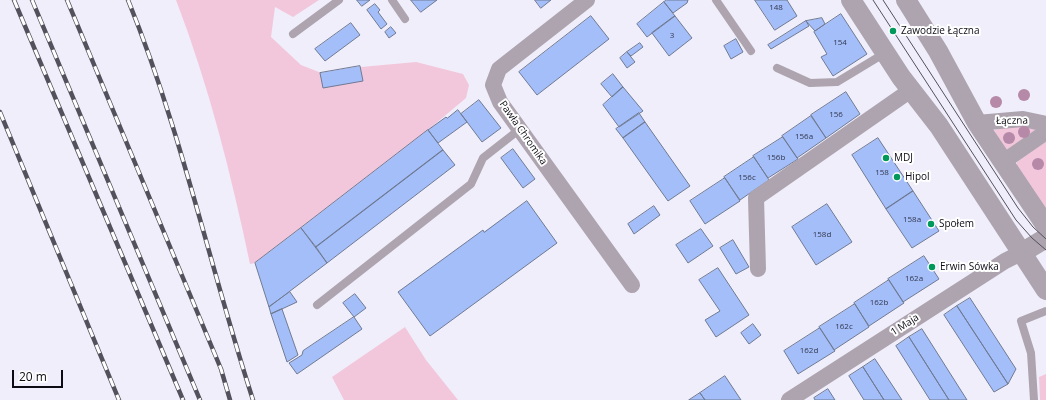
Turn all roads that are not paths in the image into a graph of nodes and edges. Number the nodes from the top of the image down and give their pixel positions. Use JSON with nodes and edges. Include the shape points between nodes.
{"nodes":[{"id":1,"x":339,"y":0,"type":"edge"},
{"id":2,"x":392,"y":0,"type":"edge"},
{"id":3,"x":587,"y":0,"type":"edge"},
{"id":4,"x":716,"y":0,"type":"edge"},
{"id":5,"x":851,"y":0,"type":"edge"},
{"id":6,"x":906,"y":0,"type":"edge"},
{"id":7,"x":405,"y":20,"type":"dead end"},
{"id":8,"x":293,"y":34,"type":"dead end"},
{"id":9,"x":751,"y":51,"type":"dead end"},
{"id":10,"x":885,"y":53,"type":"junction"},
{"id":11,"x":778,"y":68,"type":"dead end"},
{"id":12,"x":911,"y":90,"type":"junction"},
{"id":13,"x":977,"y":123,"type":"junction"},
{"id":14,"x":1046,"y":124,"type":"edge"},
{"id":15,"x":520,"y":129,"type":"junction"},
{"id":16,"x":1046,"y":132,"type":"edge"},
{"id":17,"x":1003,"y":162,"type":"junction"},
{"id":18,"x":1046,"y":226,"type":"edge"},
{"id":19,"x":1046,"y":238,"type":"edge"},
{"id":20,"x":1023,"y":252,"type":"junction"},
{"id":21,"x":758,"y":269,"type":"dead end"},
{"id":22,"x":632,"y":285,"type":"dead end"},
{"id":23,"x":1046,"y":290,"type":"edge"},
{"id":24,"x":317,"y":305,"type":"dead end"},
{"id":25,"x":1046,"y":311,"type":"edge"},
{"id":26,"x":789,"y":400,"type":"edge"},
{"id":27,"x":1034,"y":400,"type":"edge"}],
"edges":[{"from":1,"to":8,"type":"lane"},
{"from":2,"to":7,"type":"lane"},
{"from":3,"to":15,"type":"street","name":"Pawła Chromika","via":[[499,69],[493,85],[500,102]]},
{"from":4,"to":9,"type":"lane"},
{"from":5,"to":10,"type":"street"},
{"from":6,"to":13,"type":"street","via":[[938,51]]},
{"from":10,"to":11,"type":"lane","via":[[837,82],[810,83]]},
{"from":10,"to":12,"type":"street"},
{"from":12,"to":20,"type":"street","via":[[939,126]]},
{"from":12,"to":21,"type":"street","via":[[756,198]]},
{"from":13,"to":14,"type":"street","name":"Łączna","via":[[1023,119]]},
{"from":13,"to":17,"type":"street"},
{"from":15,"to":22,"type":"street","name":"Pawła Chromika"},
{"from":15,"to":24,"type":"lane","via":[[483,158],[471,184]]},
{"from":16,"to":17,"type":"street","name":"Łączna"},
{"from":17,"to":18,"type":"street"},
{"from":19,"to":20,"type":"street"},
{"from":20,"to":23,"type":"street"},
{"from":20,"to":26,"type":"street","name":"1 Maja","via":[[1005,261]]},
{"from":25,"to":27,"type":"lane","via":[[1021,321],[1031,353]]}]}
